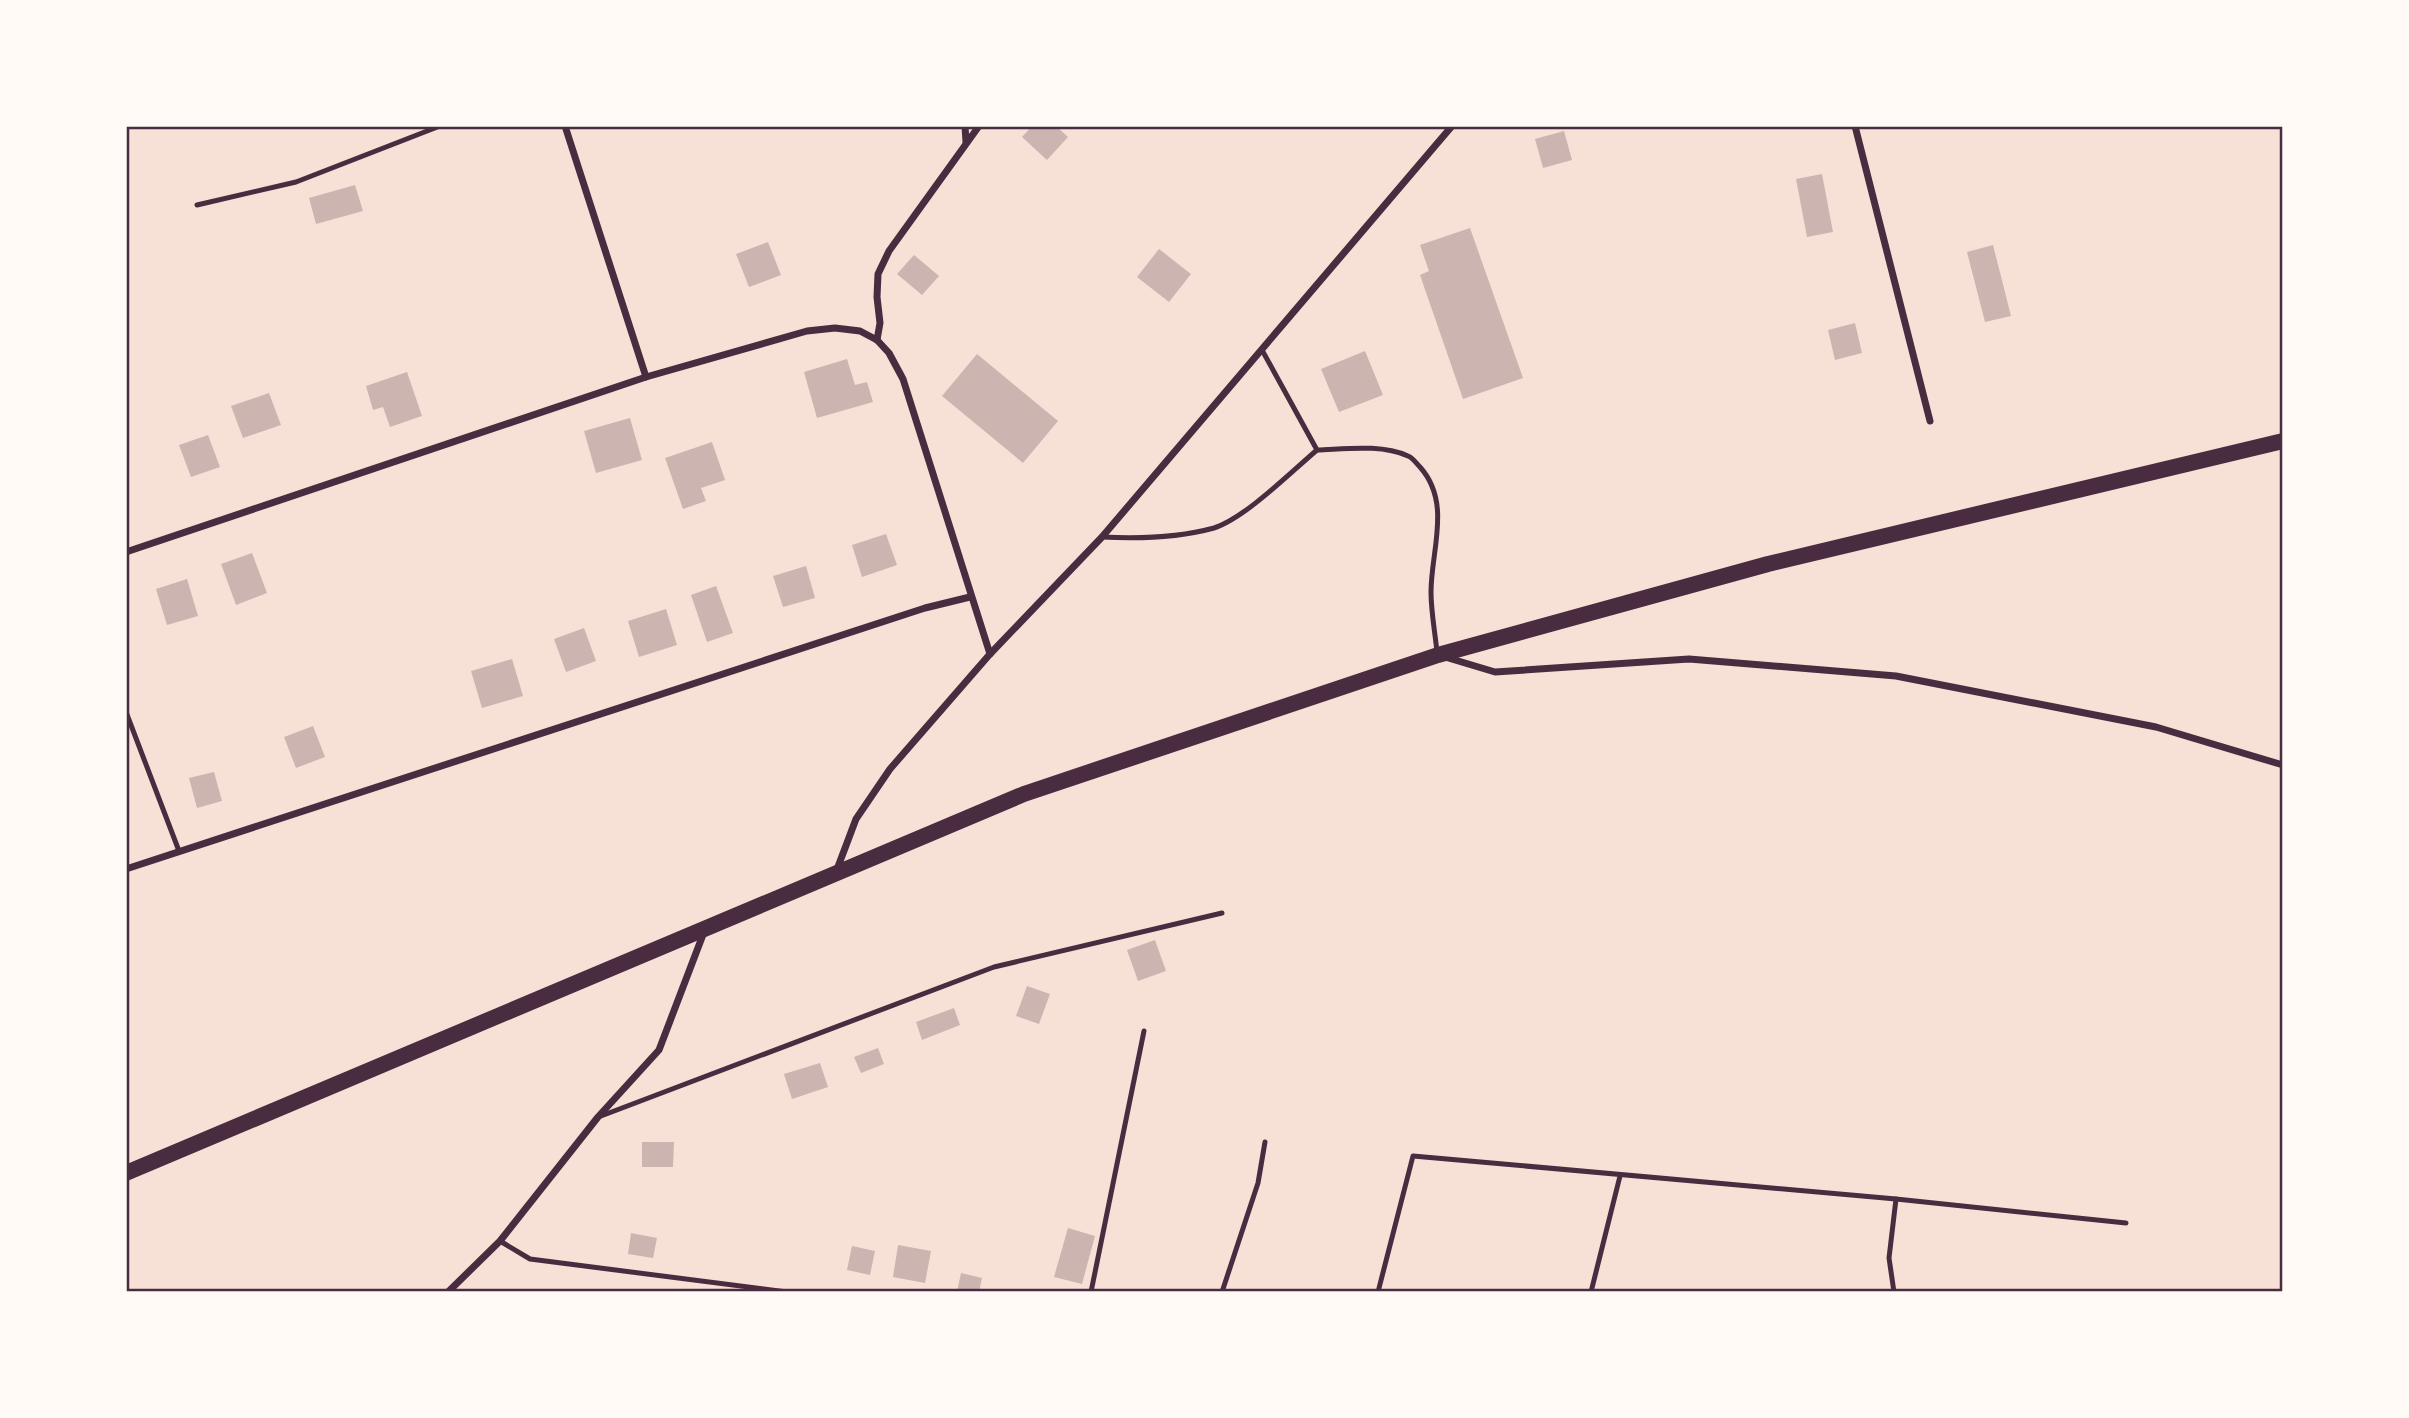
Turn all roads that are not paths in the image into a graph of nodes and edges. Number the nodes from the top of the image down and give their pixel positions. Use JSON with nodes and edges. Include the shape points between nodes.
{"nodes":[{"id":1,"x":440,"y":126,"type":"edge"},
{"id":2,"x":565,"y":126,"type":"edge"},
{"id":3,"x":965,"y":126,"type":"edge"},
{"id":4,"x":979,"y":126,"type":"edge"},
{"id":5,"x":1452,"y":126,"type":"edge"},
{"id":6,"x":1855,"y":126,"type":"edge"},
{"id":7,"x":967,"y":142,"type":"junction"},
{"id":8,"x":197,"y":205,"type":"dead end"},
{"id":9,"x":877,"y":340,"type":"junction"},
{"id":10,"x":1262,"y":350,"type":"junction"},
{"id":11,"x":646,"y":377,"type":"junction"},
{"id":12,"x":1930,"y":421,"type":"dead end"},
{"id":13,"x":2283,"y":441,"type":"edge"},
{"id":14,"x":1317,"y":450,"type":"junction"},
{"id":15,"x":1102,"y":537,"type":"junction"},
{"id":16,"x":126,"y":552,"type":"edge"},
{"id":17,"x":970,"y":597,"type":"junction"},
{"id":18,"x":990,"y":654,"type":"junction"},
{"id":19,"x":1438,"y":655,"type":"junction"},
{"id":20,"x":126,"y":712,"type":"edge"},
{"id":21,"x":2283,"y":765,"type":"edge"},
{"id":22,"x":179,"y":852,"type":"junction"},
{"id":23,"x":126,"y":869,"type":"edge"},
{"id":24,"x":835,"y":873,"type":"junction"},
{"id":25,"x":1222,"y":913,"type":"dead end"},
{"id":26,"x":705,"y":929,"type":"junction"},
{"id":27,"x":1144,"y":1031,"type":"dead end"},
{"id":28,"x":598,"y":1117,"type":"junction"},
{"id":29,"x":1265,"y":1142,"type":"dead end"},
{"id":30,"x":126,"y":1173,"type":"edge"},
{"id":31,"x":1620,"y":1176,"type":"junction"},
{"id":32,"x":1896,"y":1199,"type":"junction"},
{"id":33,"x":2126,"y":1223,"type":"dead end"},
{"id":34,"x":500,"y":1241,"type":"junction"},
{"id":35,"x":448,"y":1292,"type":"edge"},
{"id":36,"x":787,"y":1292,"type":"edge"},
{"id":37,"x":1091,"y":1292,"type":"edge"},
{"id":38,"x":1222,"y":1292,"type":"edge"},
{"id":39,"x":1378,"y":1292,"type":"edge"},
{"id":40,"x":1591,"y":1292,"type":"edge"},
{"id":41,"x":1894,"y":1292,"type":"edge"}],
"edges":[{"from":1,"to":8,"type":"lane","via":[[296,182]]},
{"from":2,"to":11,"type":"street"},
{"from":3,"to":7,"type":"street"},
{"from":4,"to":7,"type":"street"},
{"from":5,"to":10,"type":"street"},
{"from":6,"to":12,"type":"street"},
{"from":7,"to":9,"type":"street","via":[[889,251],[878,274]]},
{"from":9,"to":11,"type":"street","via":[[860,331],[807,331]]},
{"from":9,"to":17,"type":"street","via":[[903,379]]},
{"from":10,"to":14,"type":"lane"},
{"from":10,"to":15,"type":"street"},
{"from":11,"to":16,"type":"street"},
{"from":13,"to":19,"type":"main road","via":[[1768,564]]},
{"from":14,"to":15,"type":"lane","via":[[1240,514],[1216,527],[1148,539]]},
{"from":14,"to":19,"type":"lane","via":[[1384,449],[1411,457],[1427,475],[1439,520],[1431,594]]},
{"from":15,"to":18,"type":"street"},
{"from":17,"to":18,"type":"street"},
{"from":17,"to":22,"type":"street","via":[[912,612]]},
{"from":18,"to":24,"type":"street","via":[[890,768],[856,819]]},
{"from":19,"to":21,"type":"street","via":[[1495,672],[1689,659],[1896,676],[2156,727]]},
{"from":19,"to":24,"type":"main road","via":[[1024,794]]},
{"from":20,"to":22,"type":"lane"},
{"from":22,"to":23,"type":"street"},
{"from":24,"to":26,"type":"main road"},
{"from":25,"to":28,"type":"lane","via":[[994,967]]},
{"from":26,"to":28,"type":"street","via":[[659,1050]]},
{"from":26,"to":30,"type":"main road"},
{"from":27,"to":37,"type":"lane"},
{"from":28,"to":34,"type":"street"},
{"from":29,"to":38,"type":"lane","via":[[1258,1183]]},
{"from":31,"to":32,"type":"lane"},
{"from":31,"to":39,"type":"lane","via":[[1413,1156]]},
{"from":31,"to":40,"type":"lane"},
{"from":32,"to":33,"type":"lane"},
{"from":32,"to":41,"type":"lane","via":[[1889,1258]]},
{"from":34,"to":35,"type":"street"},
{"from":34,"to":36,"type":"lane","via":[[530,1259]]}]}
